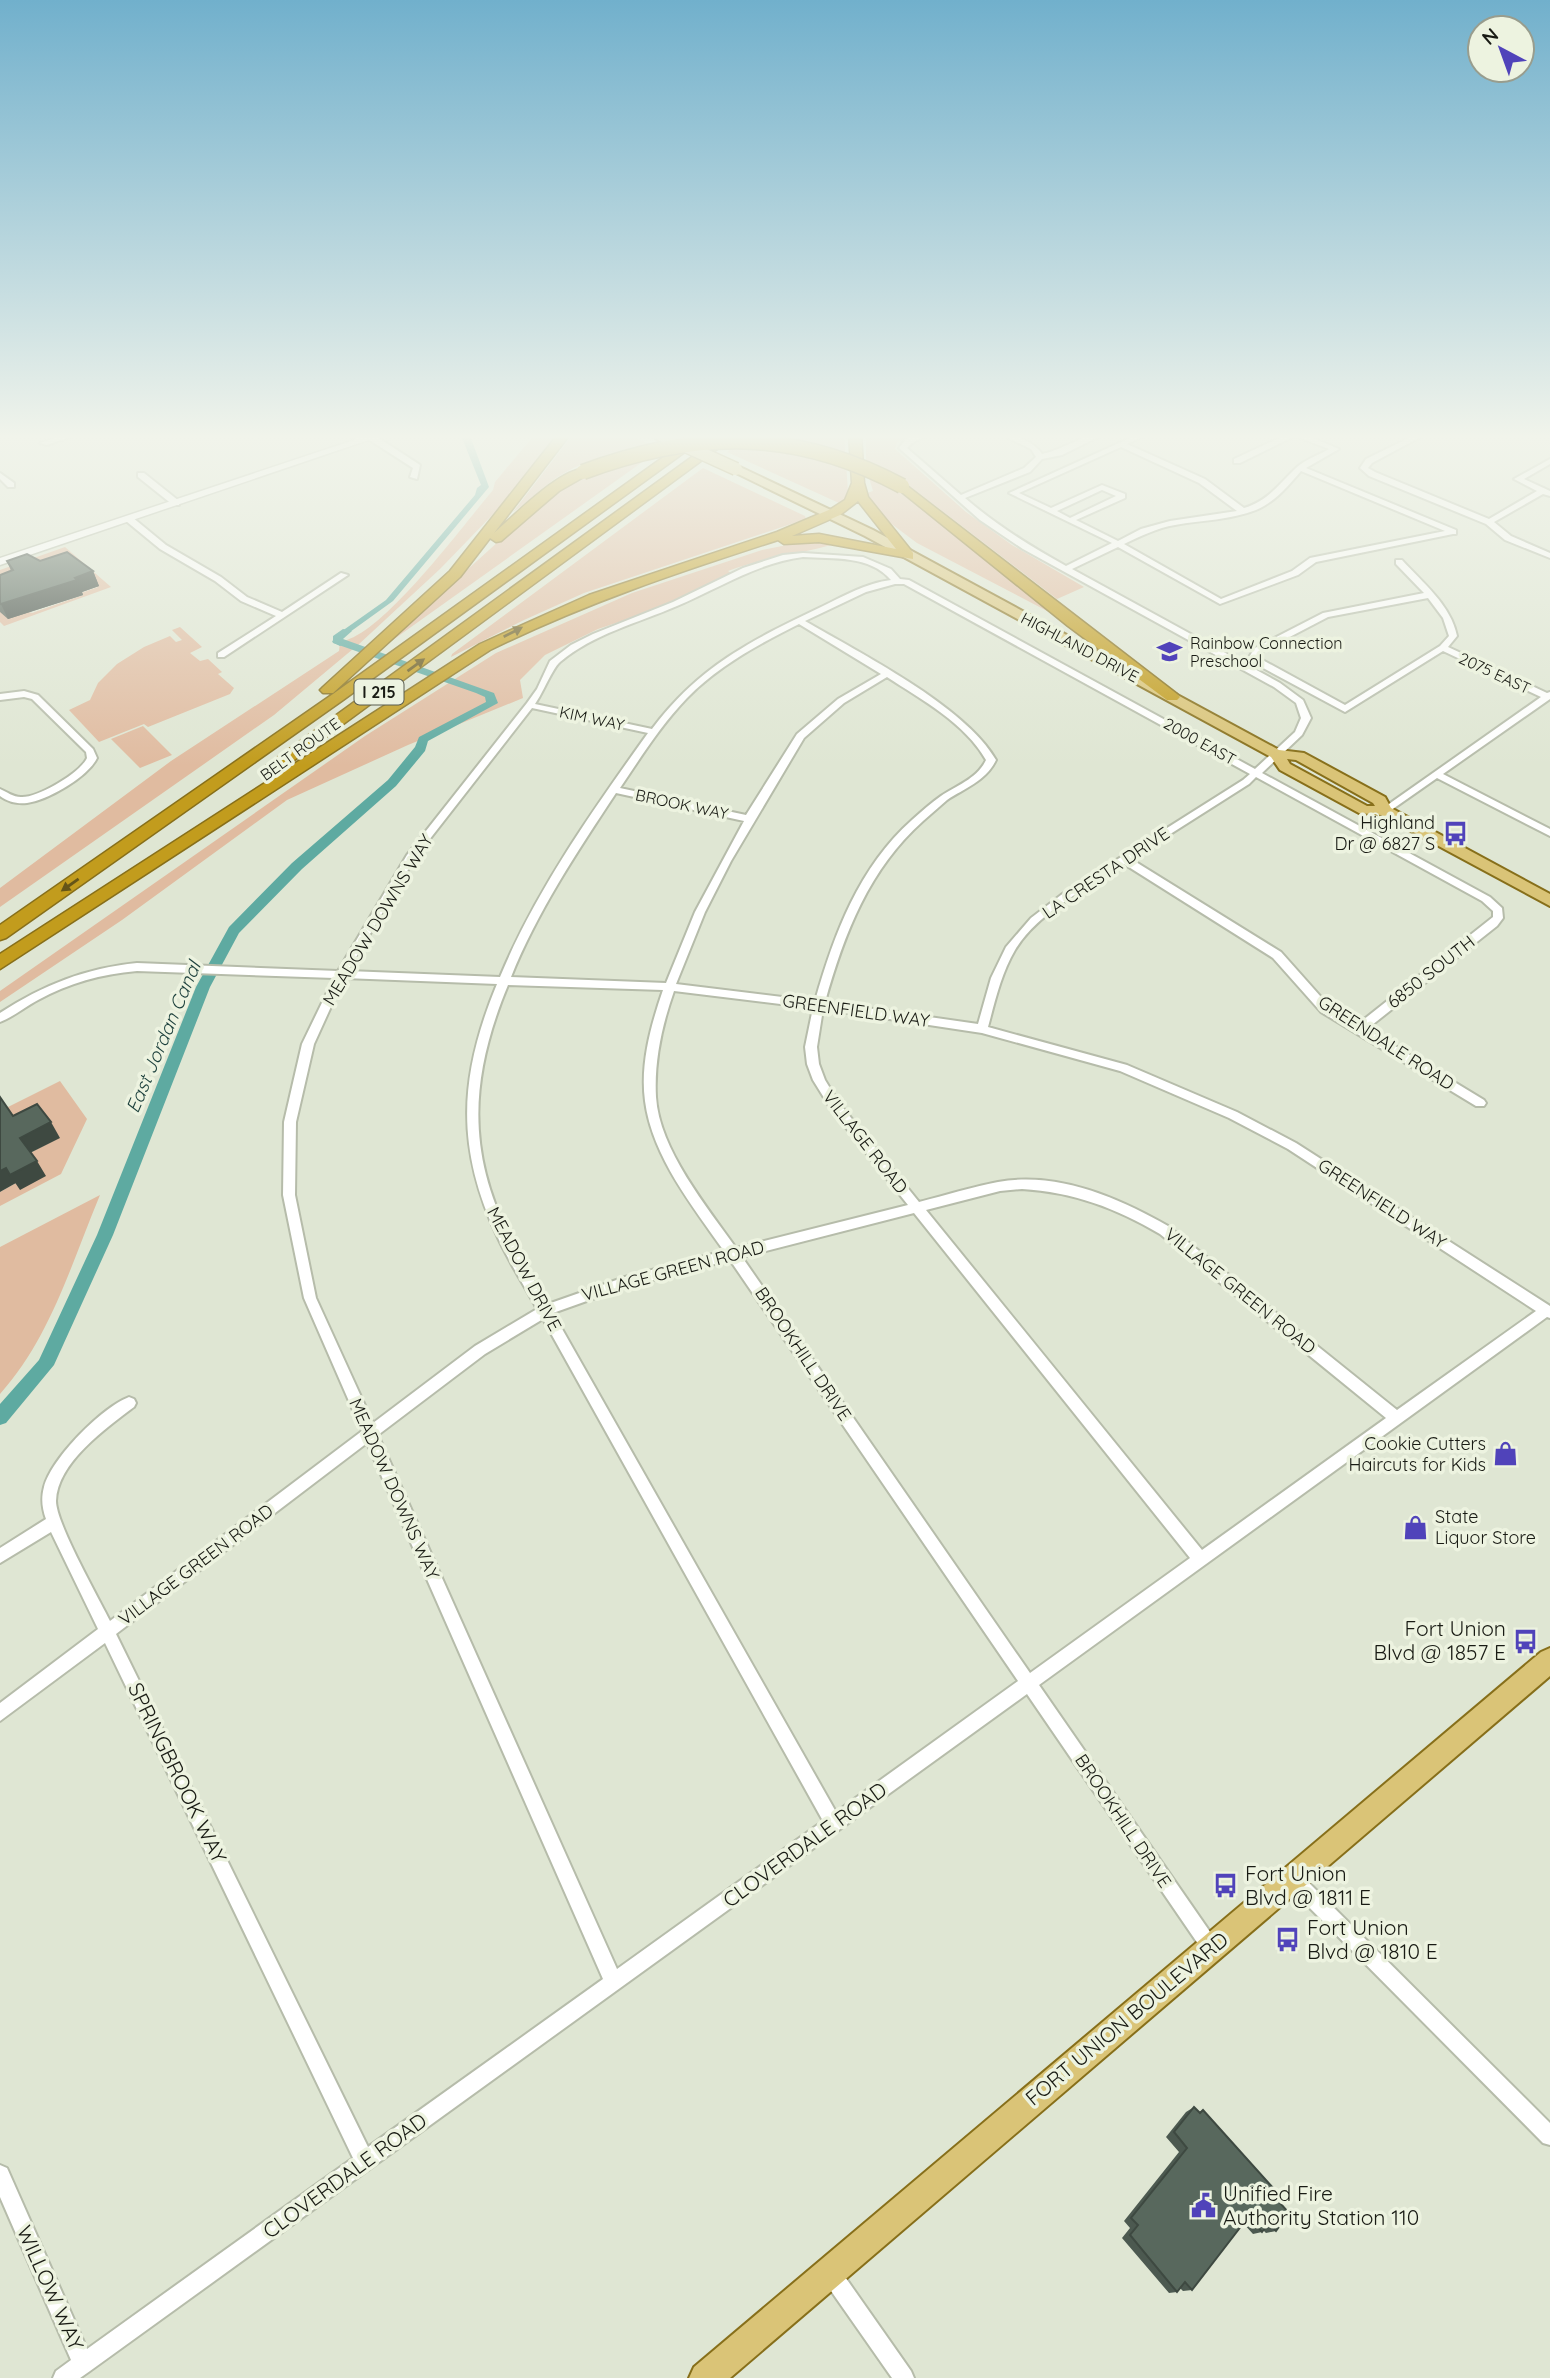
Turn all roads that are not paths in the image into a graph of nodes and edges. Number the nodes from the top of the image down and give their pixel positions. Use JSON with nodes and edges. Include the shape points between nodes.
{"nodes":[{"id":1,"x":54,"y":544,"type":"edge"},
{"id":2,"x":159,"y":544,"type":"edge"},
{"id":3,"x":478,"y":544,"type":"edge"},
{"id":4,"x":490,"y":544,"type":"edge"},
{"id":5,"x":551,"y":544,"type":"edge"},
{"id":6,"x":581,"y":544,"type":"edge"},
{"id":7,"x":749,"y":544,"type":"edge"},
{"id":8,"x":757,"y":544,"type":"edge"},
{"id":9,"x":851,"y":544,"type":"edge"},
{"id":10,"x":887,"y":544,"type":"edge"},
{"id":11,"x":899,"y":544,"type":"edge"},
{"id":12,"x":974,"y":544,"type":"edge"},
{"id":13,"x":1022,"y":544,"type":"edge"},
{"id":14,"x":1115,"y":544,"type":"edge"},
{"id":15,"x":1119,"y":544,"type":"edge"},
{"id":16,"x":1393,"y":544,"type":"edge"},
{"id":17,"x":1522,"y":544,"type":"edge"},
{"id":18,"x":744,"y":546,"type":"junction"},
{"id":19,"x":908,"y":555,"type":"junction"},
{"id":20,"x":1550,"y":556,"type":"edge"},
{"id":21,"x":0,"y":562,"type":"edge"},
{"id":22,"x":1399,"y":562,"type":"dead end"},
{"id":23,"x":1065,"y":569,"type":"junction"},
{"id":24,"x":455,"y":574,"type":"junction"},
{"id":25,"x":344,"y":575,"type":"dead end"},
{"id":26,"x":897,"y":580,"type":"junction"},
{"id":27,"x":1428,"y":595,"type":"junction"},
{"id":28,"x":1220,"y":602,"type":"joint"},
{"id":29,"x":282,"y":615,"type":"junction"},
{"id":30,"x":799,"y":621,"type":"junction"},
{"id":31,"x":1443,"y":648,"type":"junction"},
{"id":32,"x":221,"y":655,"type":"dead end"},
{"id":33,"x":887,"y":674,"type":"junction"},
{"id":34,"x":1172,"y":696,"type":"junction"},
{"id":35,"x":1549,"y":696,"type":"edge"},
{"id":36,"x":0,"y":697,"type":"edge"},
{"id":37,"x":530,"y":705,"type":"junction"},
{"id":38,"x":1345,"y":709,"type":"joint"},
{"id":39,"x":654,"y":732,"type":"junction"},
{"id":40,"x":1276,"y":754,"type":"junction"},
{"id":41,"x":1255,"y":772,"type":"junction"},
{"id":42,"x":1436,"y":774,"type":"junction"},
{"id":43,"x":614,"y":790,"type":"junction"},
{"id":44,"x":0,"y":792,"type":"edge"},
{"id":45,"x":1384,"y":811,"type":"junction"},
{"id":46,"x":750,"y":819,"type":"junction"},
{"id":47,"x":1550,"y":833,"type":"edge"},
{"id":48,"x":1124,"y":859,"type":"junction"},
{"id":49,"x":104,"y":861,"type":"junction"},
{"id":50,"x":1550,"y":901,"type":"edge"},
{"id":51,"x":1498,"y":910,"type":"joint"},
{"id":52,"x":0,"y":934,"type":"edge"},
{"id":53,"x":23,"y":948,"type":"junction"},
{"id":54,"x":0,"y":963,"type":"edge"},
{"id":55,"x":341,"y":975,"type":"junction"},
{"id":56,"x":505,"y":980,"type":"junction"},
{"id":57,"x":670,"y":987,"type":"junction"},
{"id":58,"x":820,"y":1005,"type":"junction"},
{"id":59,"x":0,"y":1018,"type":"edge"},
{"id":60,"x":982,"y":1029,"type":"junction"},
{"id":61,"x":1358,"y":1030,"type":"junction"},
{"id":62,"x":1480,"y":1103,"type":"dead end"},
{"id":63,"x":916,"y":1207,"type":"junction"},
{"id":64,"x":734,"y":1254,"type":"junction"},
{"id":65,"x":544,"y":1311,"type":"junction"},
{"id":66,"x":1548,"y":1312,"type":"edge"},
{"id":67,"x":129,"y":1403,"type":"dead end"},
{"id":68,"x":1398,"y":1419,"type":"junction"},
{"id":69,"x":369,"y":1434,"type":"junction"},
{"id":70,"x":54,"y":1522,"type":"junction"},
{"id":71,"x":0,"y":1556,"type":"edge"},
{"id":72,"x":1201,"y":1560,"type":"junction"},
{"id":73,"x":108,"y":1631,"type":"junction"},
{"id":74,"x":1550,"y":1660,"type":"edge"},
{"id":75,"x":1028,"y":1683,"type":"junction"},
{"id":76,"x":0,"y":1713,"type":"edge"},
{"id":77,"x":834,"y":1824,"type":"junction"},
{"id":78,"x":1293,"y":1879,"type":"junction"},
{"id":79,"x":1211,"y":1948,"type":"junction"},
{"id":80,"x":614,"y":1983,"type":"junction"},
{"id":81,"x":1550,"y":2136,"type":"edge"},
{"id":82,"x":365,"y":2162,"type":"junction"},
{"id":83,"x":0,"y":2175,"type":"edge"},
{"id":84,"x":829,"y":2271,"type":"junction"},
{"id":85,"x":83,"y":2364,"type":"junction"},
{"id":86,"x":63,"y":2378,"type":"edge"},
{"id":87,"x":705,"y":2378,"type":"edge"},
{"id":88,"x":904,"y":2378,"type":"edge"}],
"edges":[{"from":1,"to":21,"type":"street"},
{"from":2,"to":29,"type":"street","via":[[244,599]]},
{"from":3,"to":24,"type":"highway"},
{"from":4,"to":24,"type":"highway","bridge":true},
{"from":5,"to":49,"type":"highway","name":"BELT ROUTE","number":"I 215"},
{"from":53,"to":6,"type":"highway","name":"BELT ROUTE","number":"I 215","one_way":true},
{"from":7,"to":18,"type":"highway"},
{"from":8,"to":18,"type":"highway"},
{"from":9,"to":19,"type":"highway"},
{"from":10,"to":19,"type":"main road","name":"HIGHLAND DRIVE"},
{"from":11,"to":19,"type":"highway"},
{"from":12,"to":34,"type":"highway","bridge":true},
{"from":13,"to":23,"type":"street"},
{"from":14,"to":23,"type":"street"},
{"from":15,"to":28,"type":"street"},
{"from":16,"to":28,"type":"street","via":[[1313,560],[1295,573]]},
{"from":17,"to":20,"type":"street"},
{"from":53,"to":18,"type":"highway","one_way":true,"via":[[485,647],[618,588]]},
{"from":19,"to":34,"type":"main road","name":"HIGHLAND DRIVE"},
{"from":22,"to":27,"type":"street"},
{"from":23,"to":40,"type":"street","name":"LA CRESTA DRIVE","via":[[1293,694],[1304,710],[1304,726]]},
{"from":24,"to":49,"type":"highway","via":[[327,691]]},
{"from":25,"to":29,"type":"street"},
{"from":26,"to":30,"type":"street","name":"MEADOW DRIVE","via":[[878,584]]},
{"from":26,"to":37,"type":"street","name":"MEADOW DOWNS WAY","via":[[888,571],[856,558],[803,555],[766,562],[574,647],[553,663]]},
{"from":26,"to":41,"type":"street","name":"2000 EAST","via":[[916,586]]},
{"from":27,"to":31,"type":"street","via":[[1451,623],[1452,636]]},
{"from":27,"to":38,"type":"street","via":[[1326,615],[1258,650],[1253,657]]},
{"from":29,"to":32,"type":"street"},
{"from":30,"to":33,"type":"street","name":"VILLAGE ROAD"},
{"from":30,"to":39,"type":"street","name":"MEADOW DRIVE","via":[[718,667]]},
{"from":31,"to":35,"type":"street","name":"2075 EAST"},
{"from":31,"to":38,"type":"street"},
{"from":33,"to":46,"type":"street","name":"BROOKHILL DRIVE","via":[[841,699],[800,736]]},
{"from":33,"to":58,"type":"street","name":"VILLAGE ROAD","via":[[983,744],[991,760],[985,771],[908,828],[880,861],[838,942]]},
{"from":34,"to":40,"type":"main road","name":"HIGHLAND DRIVE"},
{"from":35,"to":42,"type":"street"},
{"from":36,"to":44,"type":"street","via":[[35,697],[92,756],[86,768],[38,797],[20,800]]},
{"from":37,"to":39,"type":"street","name":"KIM WAY"},
{"from":37,"to":55,"type":"street","name":"MEADOW DOWNS WAY","via":[[411,857]]},
{"from":39,"to":43,"type":"street","name":"MEADOW DRIVE"},
{"from":40,"to":41,"type":"street","name":"LA CRESTA DRIVE"},
{"from":40,"to":45,"type":"main road","name":"HIGHLAND DRIVE","via":[[1285,767],[1364,810]]},
{"from":41,"to":48,"type":"street","name":"LA CRESTA DRIVE"},
{"from":41,"to":51,"type":"street","name":"2000 EAST","via":[[1486,899]]},
{"from":42,"to":45,"type":"street"},
{"from":42,"to":47,"type":"street"},
{"from":43,"to":46,"type":"street","name":"BROOK WAY"},
{"from":43,"to":56,"type":"street","name":"MEADOW DRIVE","via":[[561,869]]},
{"from":45,"to":50,"type":"main road","name":"HIGHLAND DRIVE"},
{"from":46,"to":57,"type":"street","name":"BROOKHILL DRIVE","via":[[711,888]]},
{"from":48,"to":60,"type":"street","name":"LA CRESTA DRIVE","via":[[1035,920],[1012,947],[996,978]]},
{"from":48,"to":61,"type":"street","name":"GREENDALE ROAD","via":[[1278,955],[1325,1009]]},
{"from":49,"to":52,"type":"highway","name":"BELT ROUTE","number":"I 215","one_way":true},
{"from":51,"to":61,"type":"street","name":"6850 SOUTH","via":[[1493,924]]},
{"from":53,"to":54,"type":"highway","name":"BELT ROUTE","number":"I 215"},
{"from":55,"to":56,"type":"street","name":"GREENFIELD WAY"},
{"from":55,"to":59,"type":"street","name":"GREENFIELD WAY","via":[[137,967],[90,973],[39,993]]},
{"from":55,"to":69,"type":"street","name":"MEADOW DOWNS WAY","via":[[305,1057],[290,1122],[289,1195],[310,1298]]},
{"from":56,"to":57,"type":"street","name":"GREENFIELD WAY"},
{"from":56,"to":65,"type":"street","name":"MEADOW DRIVE","via":[[481,1042],[473,1087],[472,1136],[482,1188]]},
{"from":57,"to":58,"type":"street","name":"GREENFIELD WAY"},
{"from":57,"to":64,"type":"street","name":"BROOKHILL DRIVE","via":[[648,1073],[656,1125],[666,1150]]},
{"from":58,"to":60,"type":"street","name":"GREENFIELD WAY"},
{"from":58,"to":63,"type":"street","name":"VILLAGE ROAD","via":[[811,1043],[821,1085]]},
{"from":60,"to":66,"type":"street","name":"GREENFIELD WAY","via":[[1123,1068],[1233,1115],[1292,1146]]},
{"from":61,"to":62,"type":"street","name":"GREENDALE ROAD"},
{"from":63,"to":64,"type":"street","name":"VILLAGE GREEN ROAD"},
{"from":63,"to":68,"type":"street","name":"VILLAGE GREEN ROAD","via":[[1018,1184],[1082,1192],[1130,1210],[1164,1230]]},
{"from":63,"to":72,"type":"street","name":"VILLAGE ROAD"},
{"from":64,"to":65,"type":"street","name":"VILLAGE GREEN ROAD","via":[[625,1282]]},
{"from":64,"to":75,"type":"street","name":"BROOKHILL DRIVE"},
{"from":65,"to":69,"type":"street","name":"VILLAGE GREEN ROAD","via":[[480,1350]]},
{"from":65,"to":77,"type":"street","name":"MEADOW DRIVE"},
{"from":66,"to":68,"type":"street","name":"CLOVERDALE ROAD"},
{"from":67,"to":70,"type":"street","name":"SPRINGBROOK WAY","via":[[88,1435],[58,1473],[48,1502]]},
{"from":68,"to":72,"type":"street","name":"CLOVERDALE ROAD"},
{"from":69,"to":73,"type":"street","name":"VILLAGE GREEN ROAD"},
{"from":69,"to":80,"type":"street","name":"MEADOW DOWNS WAY"},
{"from":70,"to":71,"type":"street"},
{"from":70,"to":73,"type":"street","name":"SPRINGBROOK WAY"},
{"from":72,"to":75,"type":"street","name":"CLOVERDALE ROAD"},
{"from":73,"to":76,"type":"street","name":"VILLAGE GREEN ROAD"},
{"from":73,"to":82,"type":"street","name":"SPRINGBROOK WAY"},
{"from":74,"to":78,"type":"main road","name":"FORT UNION BOULEVARD"},
{"from":75,"to":77,"type":"street","name":"CLOVERDALE ROAD"},
{"from":75,"to":79,"type":"street","name":"BROOKHILL DRIVE"},
{"from":77,"to":80,"type":"street","name":"CLOVERDALE ROAD"},
{"from":78,"to":79,"type":"main road","name":"FORT UNION BOULEVARD"},
{"from":78,"to":81,"type":"street"},
{"from":79,"to":84,"type":"main road","name":"FORT UNION BOULEVARD"},
{"from":80,"to":82,"type":"street","name":"CLOVERDALE ROAD"},
{"from":82,"to":85,"type":"street","name":"CLOVERDALE ROAD"},
{"from":83,"to":85,"type":"street","name":"WILLOW WAY"},
{"from":84,"to":87,"type":"main road","name":"FORT UNION BOULEVARD"},
{"from":84,"to":88,"type":"street"},
{"from":85,"to":86,"type":"street","name":"CLOVERDALE ROAD"}]}
